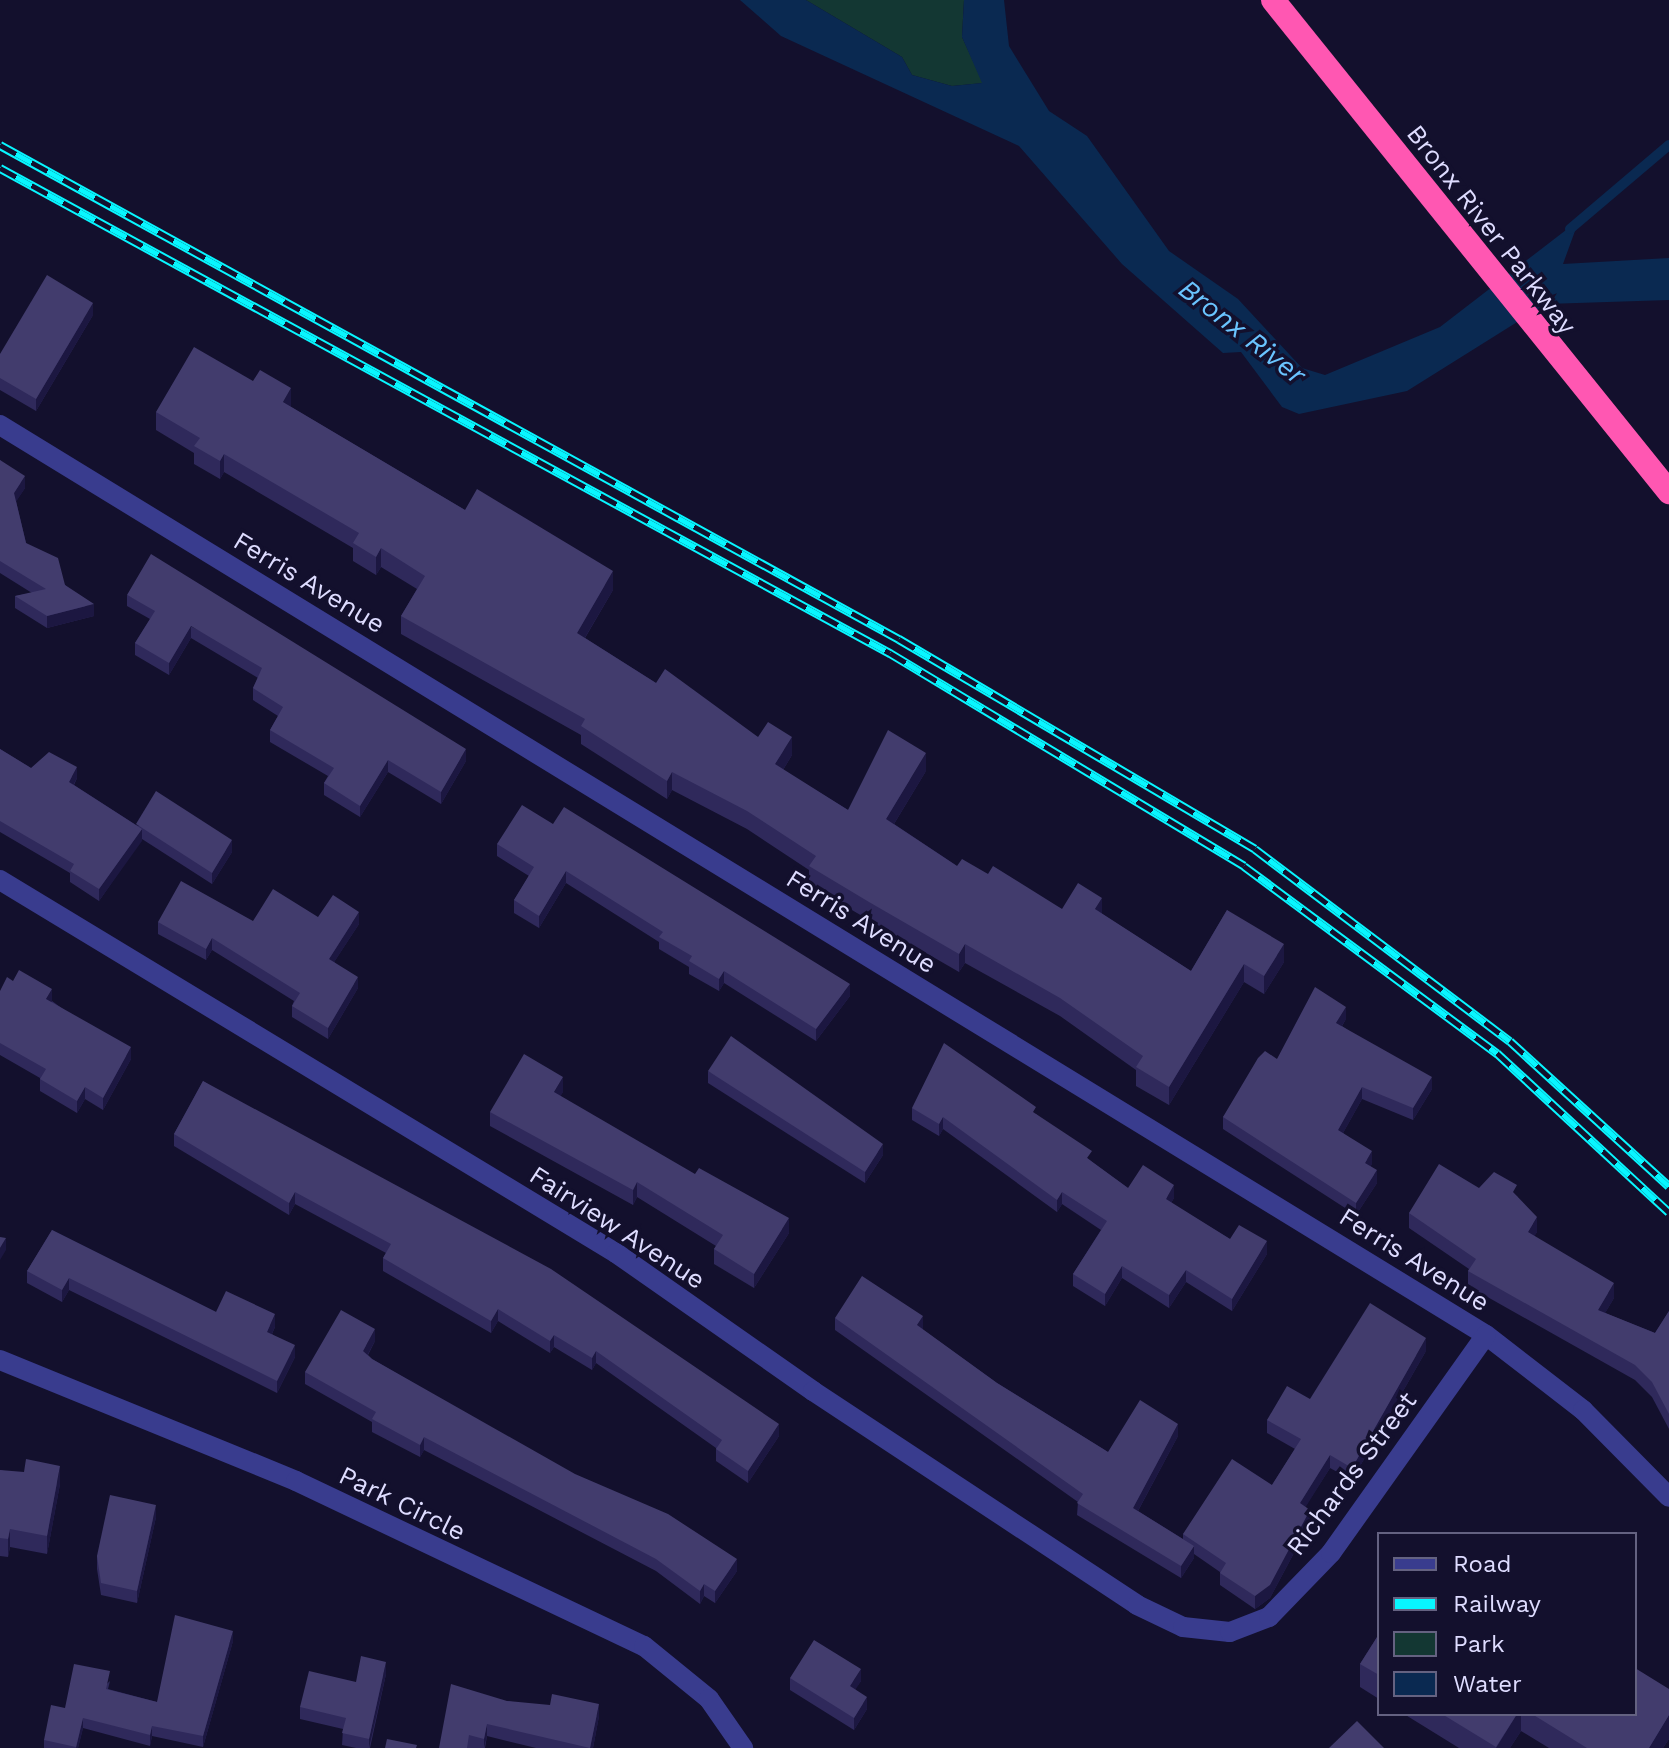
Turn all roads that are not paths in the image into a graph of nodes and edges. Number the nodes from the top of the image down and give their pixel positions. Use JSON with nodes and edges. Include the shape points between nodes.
{"nodes":[{"id":1,"x":1273,"y":0,"type":"edge"},
{"id":2,"x":0,"y":425,"type":"edge"},
{"id":3,"x":1669,"y":492,"type":"edge"},
{"id":4,"x":0,"y":880,"type":"edge"},
{"id":5,"x":1486,"y":1335,"type":"junction"},
{"id":6,"x":0,"y":1360,"type":"edge"},
{"id":7,"x":1669,"y":1497,"type":"edge"},
{"id":8,"x":1198,"y":1628,"type":"joint"},
{"id":9,"x":743,"y":1748,"type":"edge"}],
"edges":[{"from":1,"to":3,"type":"highway","name":"Bronx River Parkway","via":[[1477,260]]},
{"from":2,"to":5,"type":"street","name":"Ferris Avenue"},
{"from":4,"to":8,"type":"street","name":"Fairview Avenue","via":[[616,1253],[1137,1605]]},
{"from":5,"to":7,"type":"street","name":"Ferris Avenue","via":[[1583,1410]]},
{"from":5,"to":8,"type":"street","name":"Richards Street","via":[[1331,1553],[1269,1617],[1230,1632]]},
{"from":6,"to":9,"type":"street","name":"Park Circle","via":[[296,1481],[644,1646],[709,1699]]}]}
